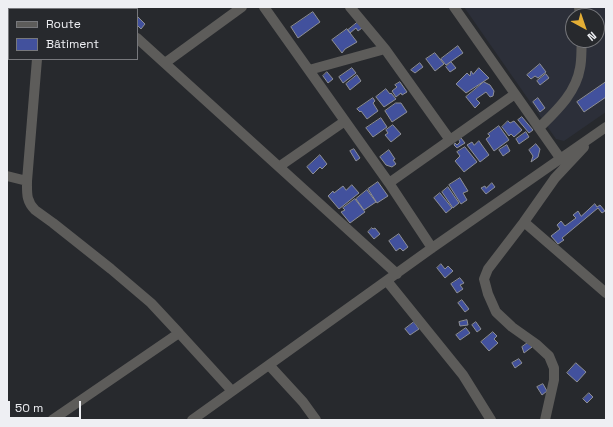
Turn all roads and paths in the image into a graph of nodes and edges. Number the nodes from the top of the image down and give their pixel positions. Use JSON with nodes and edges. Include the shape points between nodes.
{"nodes":[{"id":1,"x":242,"y":7,"type":"edge"},
{"id":2,"x":264,"y":7,"type":"edge"},
{"id":3,"x":350,"y":7,"type":"edge"},
{"id":4,"x":454,"y":7,"type":"edge"},
{"id":5,"x":138,"y":39,"type":"edge"},
{"id":6,"x":581,"y":48,"type":"edge"},
{"id":7,"x":385,"y":49,"type":"junction"},
{"id":8,"x":36,"y":60,"type":"edge"},
{"id":9,"x":164,"y":63,"type":"junction"},
{"id":10,"x":309,"y":70,"type":"junction"},
{"id":11,"x":515,"y":94,"type":"junction"},
{"id":12,"x":345,"y":121,"type":"junction"},
{"id":13,"x":606,"y":127,"type":"edge"},
{"id":14,"x":539,"y":128,"type":"junction"},
{"id":15,"x":596,"y":134,"type":"junction"},
{"id":16,"x":450,"y":140,"type":"junction"},
{"id":17,"x":560,"y":158,"type":"junction"},
{"id":18,"x":280,"y":166,"type":"junction"},
{"id":19,"x":7,"y":176,"type":"edge"},
{"id":20,"x":28,"y":181,"type":"junction"},
{"id":21,"x":389,"y":183,"type":"junction"},
{"id":22,"x":524,"y":222,"type":"junction"},
{"id":23,"x":432,"y":248,"type":"junction"},
{"id":24,"x":397,"y":274,"type":"junction"},
{"id":25,"x":387,"y":281,"type":"junction"},
{"id":26,"x":605,"y":289,"type":"edge"},
{"id":27,"x":179,"y":333,"type":"junction"},
{"id":28,"x":269,"y":365,"type":"junction"},
{"id":29,"x":232,"y":391,"type":"junction"},
{"id":30,"x":52,"y":420,"type":"edge"},
{"id":31,"x":192,"y":420,"type":"edge"},
{"id":32,"x":316,"y":420,"type":"edge"},
{"id":33,"x":492,"y":420,"type":"edge"},
{"id":34,"x":545,"y":420,"type":"edge"}],
"edges":[{"from":1,"to":9,"type":"street"},
{"from":2,"to":10,"type":"street"},
{"from":3,"to":7,"type":"street"},
{"from":4,"to":11,"type":"street"},
{"from":5,"to":9,"type":"street"},
{"from":6,"to":14,"type":"street","via":[[580,68],[575,84],[562,105]]},
{"from":7,"to":10,"type":"street"},
{"from":7,"to":16,"type":"street"},
{"from":8,"to":20,"type":"street"},
{"from":9,"to":18,"type":"street"},
{"from":10,"to":12,"type":"street"},
{"from":11,"to":14,"type":"street"},
{"from":11,"to":16,"type":"street"},
{"from":12,"to":18,"type":"street"},
{"from":12,"to":21,"type":"street"},
{"from":13,"to":15,"type":"street"},
{"from":14,"to":17,"type":"street"},
{"from":15,"to":17,"type":"street"},
{"from":15,"to":22,"type":"street","via":[[555,178]]},
{"from":16,"to":21,"type":"street"},
{"from":17,"to":23,"type":"street"},
{"from":18,"to":24,"type":"street"},
{"from":19,"to":20,"type":"street"},
{"from":20,"to":27,"type":"street","via":[[29,204],[111,269]]},
{"from":21,"to":23,"type":"street"},
{"from":22,"to":26,"type":"street"},
{"from":22,"to":34,"type":"street","via":[[488,269],[484,279],[496,312],[549,356],[554,368],[554,380]]},
{"from":23,"to":24,"type":"street"},
{"from":24,"to":25,"type":"street"},
{"from":25,"to":28,"type":"street"},
{"from":25,"to":33,"type":"street","via":[[463,375]]},
{"from":27,"to":29,"type":"street"},
{"from":27,"to":30,"type":"street"},
{"from":28,"to":29,"type":"street"},
{"from":28,"to":32,"type":"street","via":[[304,402]]},
{"from":29,"to":31,"type":"street"}]}
